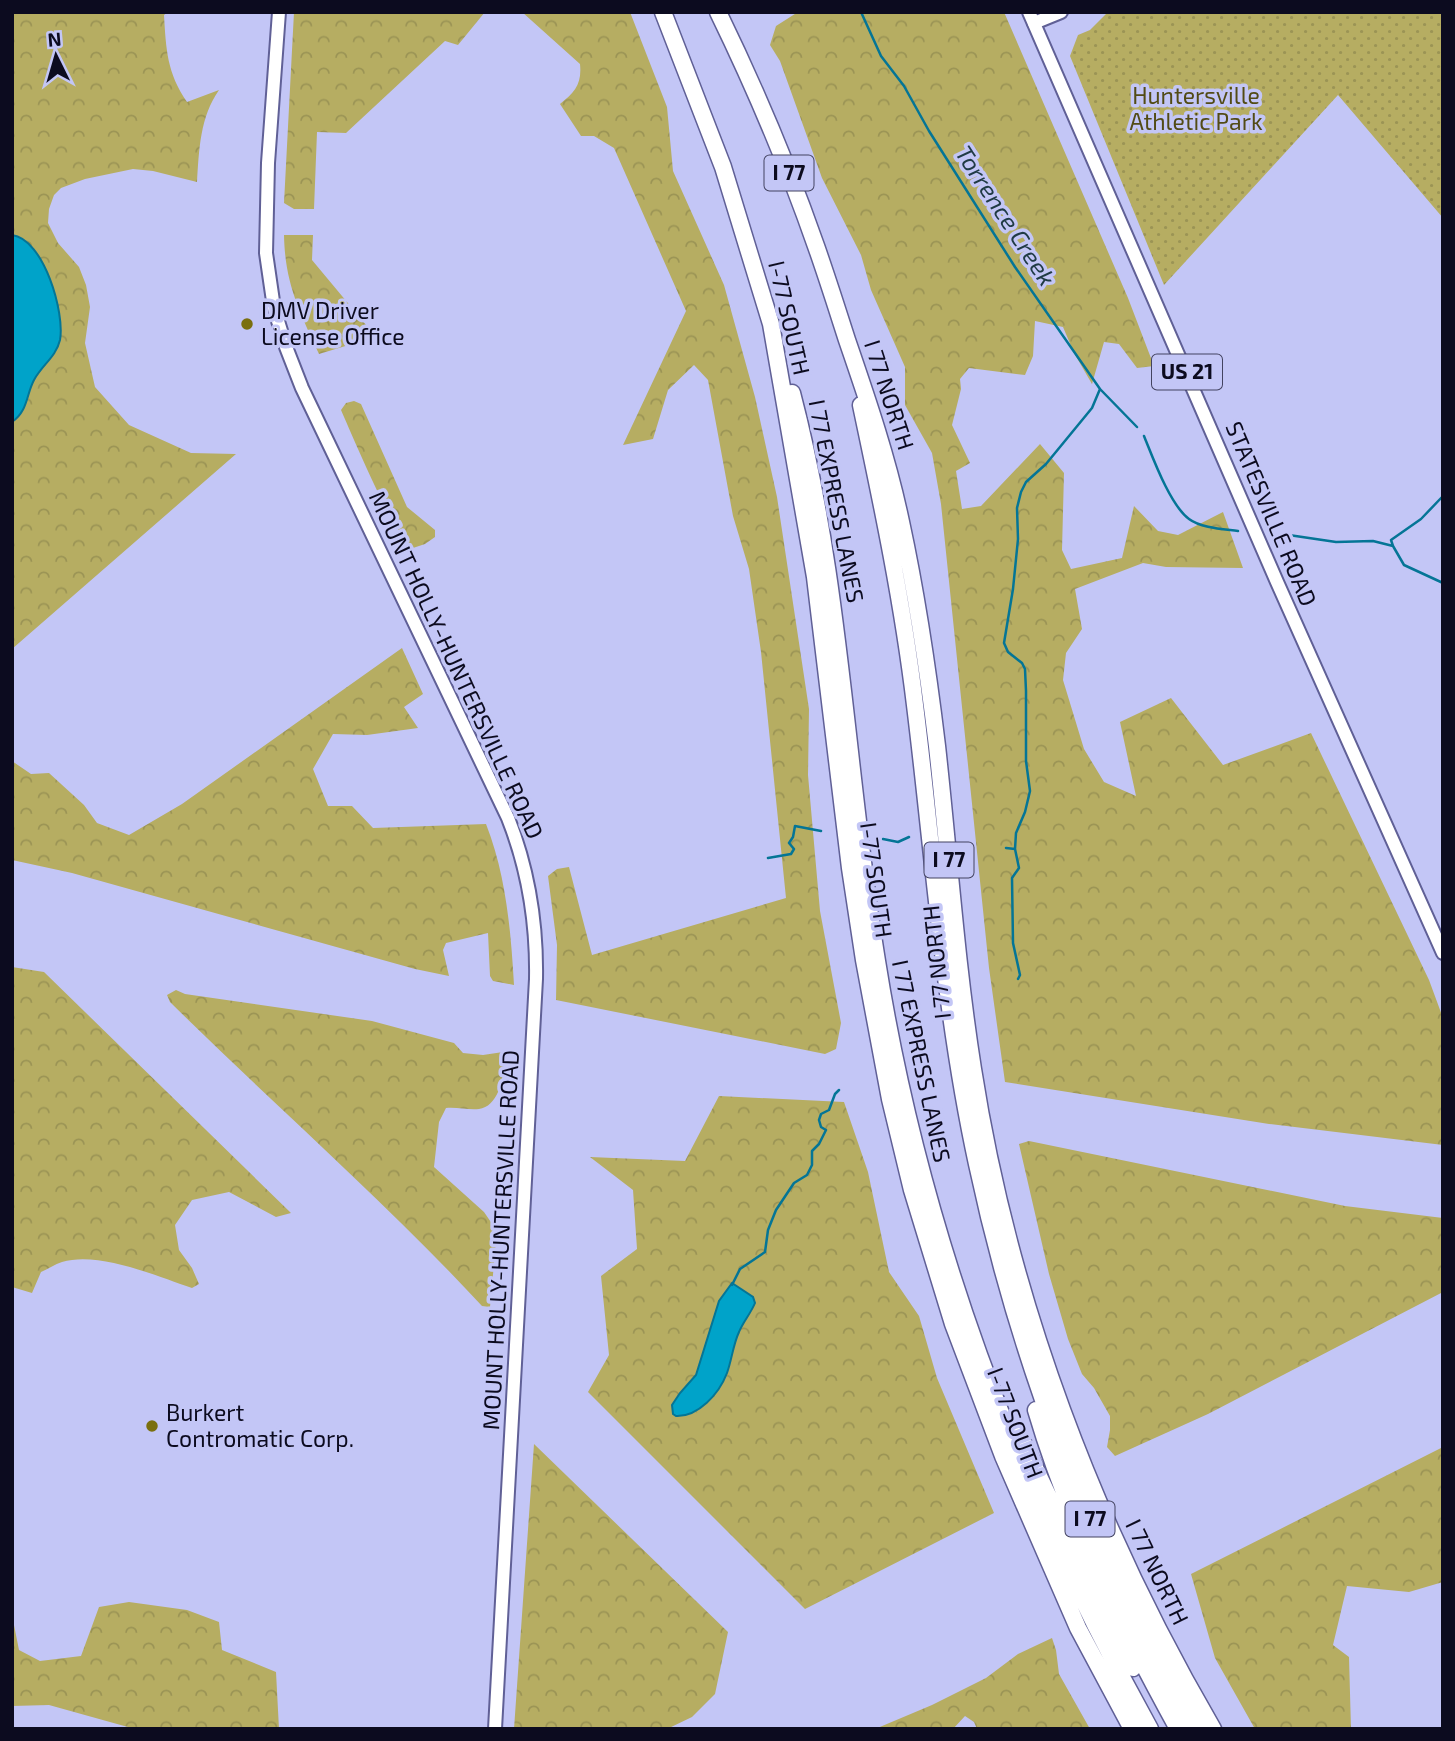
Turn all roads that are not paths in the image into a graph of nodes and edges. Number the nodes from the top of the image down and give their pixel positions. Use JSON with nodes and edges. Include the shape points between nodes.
{"nodes":[{"id":1,"x":279,"y":12,"type":"edge"},
{"id":2,"x":663,"y":12,"type":"edge"},
{"id":3,"x":718,"y":12,"type":"edge"},
{"id":4,"x":1061,"y":12,"type":"edge"},
{"id":5,"x":1032,"y":18,"type":"edge"},
{"id":6,"x":771,"y":324,"type":"junction"},
{"id":7,"x":847,"y":338,"type":"junction"},
{"id":8,"x":1443,"y":953,"type":"edge"},
{"id":9,"x":1010,"y":1298,"type":"junction"},
{"id":10,"x":966,"y":1320,"type":"junction"},
{"id":11,"x":495,"y":1729,"type":"edge"},
{"id":12,"x":1132,"y":1729,"type":"edge"},
{"id":13,"x":1150,"y":1729,"type":"edge"},
{"id":14,"x":1166,"y":1729,"type":"edge"},
{"id":15,"x":1178,"y":1729,"type":"edge"},
{"id":16,"x":1195,"y":1729,"type":"edge"},
{"id":17,"x":1213,"y":1729,"type":"edge"}],
"edges":[{"from":1,"to":11,"type":"main road","name":"MOUNT HOLLY-HUNTERSVILLE ROAD","via":[[265,224],[267,271],[276,317],[312,410],[508,818],[533,907],[536,987]]},
{"from":2,"to":6,"type":"highway","name":"I-77 SOUTH","number":"I 77","via":[[723,167]]},
{"from":3,"to":7,"type":"highway","name":"I 77 NORTH","number":"I 77","via":[[785,163]]},
{"from":4,"to":5,"type":"main road"},
{"from":5,"to":8,"type":"main road","name":"STATESVILLE ROAD","number":"US 21"},
{"from":6,"to":10,"type":"highway","name":"I 77 EXPRESS LANES","number":"I 77","via":[[804,436],[822,528],[870,913],[892,1050],[925,1186]]},
{"from":6,"to":12,"type":"highway","name":"I-77 SOUTH","number":"I 77","via":[[815,576],[858,926],[900,1144],[939,1279],[994,1434],[1078,1628]]},
{"from":7,"to":9,"type":"highway","name":"I 77 EXPRESS LANES","number":"I 77","via":[[909,656],[959,1071],[981,1185]]},
{"from":7,"to":17,"type":"highway","name":"I 77 NORTH","number":"I 77","via":[[890,471],[918,608],[969,1044],[980,1115],[1009,1238],[1053,1382],[1104,1513]]},
{"from":9,"to":15,"type":"highway","via":[[1036,1411],[1065,1495],[1116,1611]]},
{"from":9,"to":16,"type":"highway","name":"I 77 EXPRESS LANES","number":"I 77","via":[[1054,1432],[1090,1520]]},
{"from":10,"to":13,"type":"highway","name":"I 77 EXPRESS LANES","number":"I 77","via":[[1047,1527]]},
{"from":10,"to":14,"type":"highway","via":[[1100,1604]]}]}
